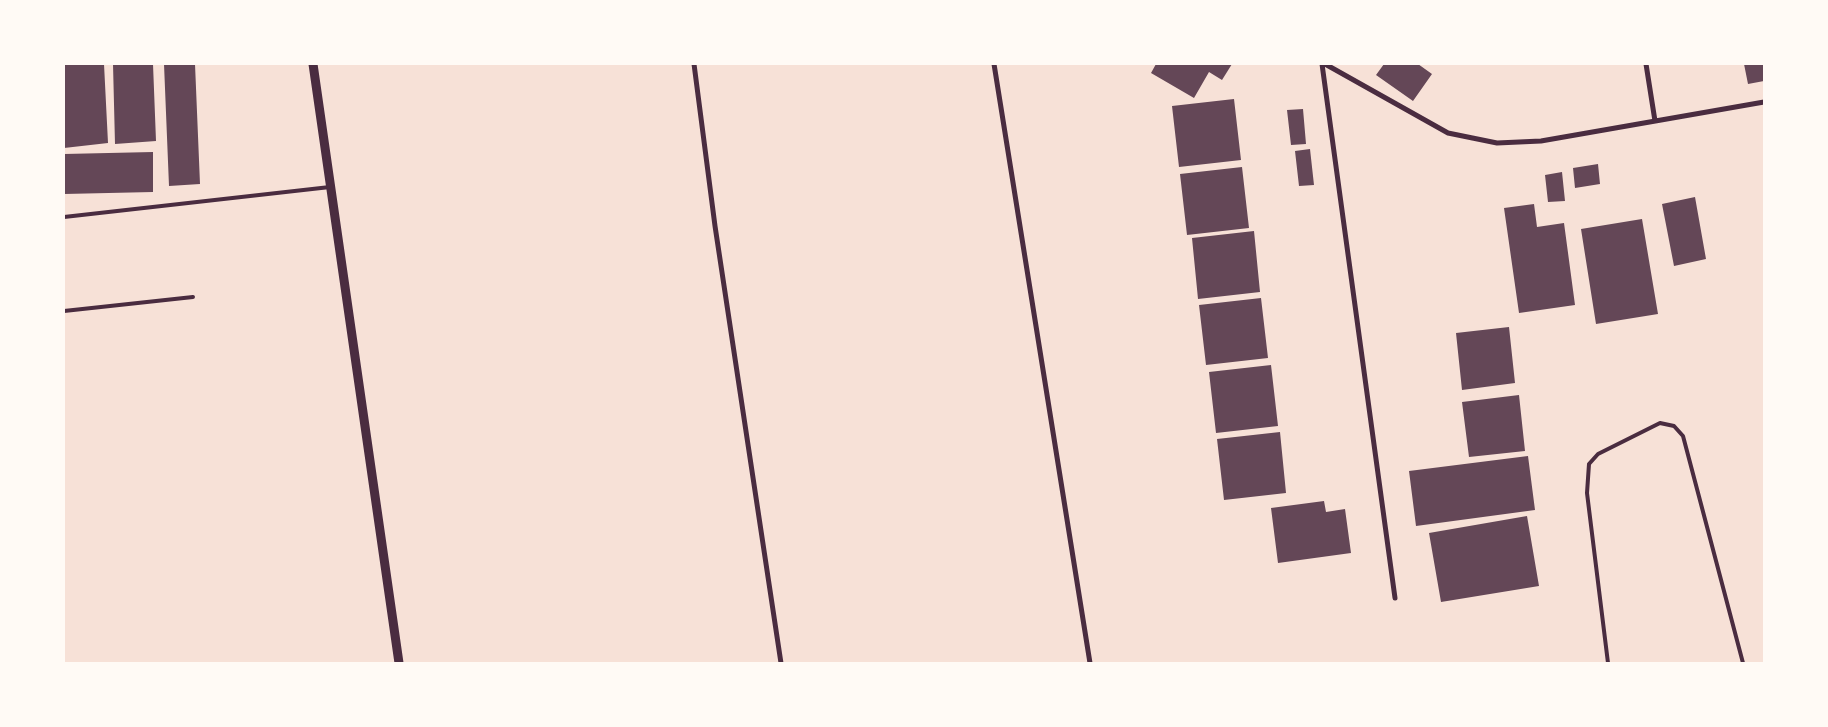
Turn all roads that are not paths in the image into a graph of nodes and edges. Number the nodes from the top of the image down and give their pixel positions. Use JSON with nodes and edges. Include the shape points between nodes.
{"nodes":[{"id":1,"x":313,"y":64,"type":"edge"},
{"id":2,"x":694,"y":64,"type":"edge"},
{"id":3,"x":994,"y":64,"type":"edge"},
{"id":4,"x":1324,"y":64,"type":"edge"},
{"id":5,"x":1646,"y":64,"type":"edge"},
{"id":6,"x":1764,"y":102,"type":"edge"},
{"id":7,"x":1655,"y":121,"type":"junction"},
{"id":8,"x":331,"y":187,"type":"junction"},
{"id":9,"x":64,"y":217,"type":"edge"},
{"id":10,"x":193,"y":297,"type":"dead end"},
{"id":11,"x":64,"y":311,"type":"edge"},
{"id":12,"x":1395,"y":598,"type":"dead end"},
{"id":13,"x":399,"y":663,"type":"edge"},
{"id":14,"x":781,"y":663,"type":"edge"},
{"id":15,"x":1090,"y":663,"type":"edge"},
{"id":16,"x":1608,"y":663,"type":"edge"},
{"id":17,"x":1743,"y":663,"type":"edge"}],
"edges":[{"from":1,"to":8,"type":"street"},
{"from":2,"to":14,"type":"street"},
{"from":3,"to":15,"type":"street"},
{"from":4,"to":7,"type":"street","via":[[1448,134],[1497,143],[1541,141]]},
{"from":4,"to":12,"type":"street"},
{"from":5,"to":7,"type":"street"},
{"from":6,"to":7,"type":"street"},
{"from":8,"to":9,"type":"lane"},
{"from":8,"to":13,"type":"street"},
{"from":10,"to":11,"type":"lane"},
{"from":16,"to":17,"type":"lane","via":[[1587,493],[1589,464],[1598,454],[1660,423],[1674,426],[1682,436]]}]}
